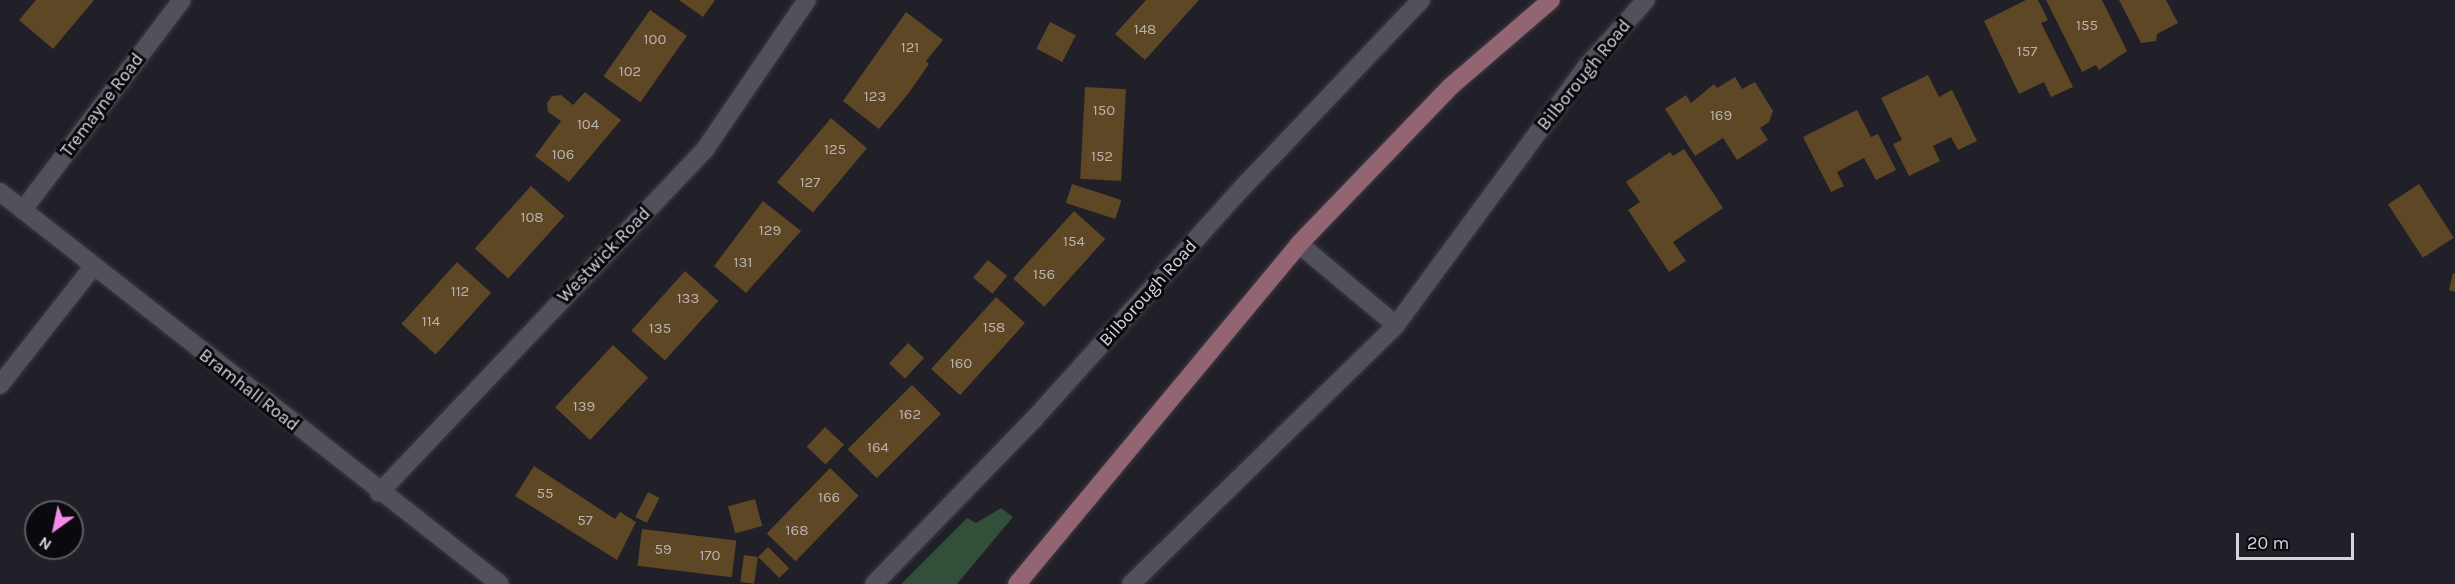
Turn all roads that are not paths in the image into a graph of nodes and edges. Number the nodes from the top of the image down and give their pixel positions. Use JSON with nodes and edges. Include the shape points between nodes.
{"nodes":[{"id":1,"x":182,"y":0,"type":"edge"},
{"id":2,"x":807,"y":0,"type":"edge"},
{"id":3,"x":1421,"y":0,"type":"edge"},
{"id":4,"x":1551,"y":0,"type":"edge"},
{"id":5,"x":1646,"y":0,"type":"edge"},
{"id":6,"x":0,"y":192,"type":"edge"},
{"id":7,"x":22,"y":210,"type":"junction"},
{"id":8,"x":1299,"y":244,"type":"junction"},
{"id":9,"x":93,"y":267,"type":"junction"},
{"id":10,"x":1396,"y":325,"type":"junction"},
{"id":11,"x":0,"y":385,"type":"edge"},
{"id":12,"x":379,"y":493,"type":"junction"},
{"id":13,"x":477,"y":578,"type":"edge"},
{"id":14,"x":500,"y":584,"type":"edge"},
{"id":15,"x":874,"y":584,"type":"edge"},
{"id":16,"x":1017,"y":584,"type":"edge"},
{"id":17,"x":1131,"y":584,"type":"edge"}],
"edges":[{"from":1,"to":7,"type":"street","name":"Tremayne Road"},
{"from":2,"to":12,"type":"street","name":"Westwick Road","via":[[706,148]]},
{"from":3,"to":15,"type":"street","name":"Bilborough Road","via":[[1244,186],[1034,419]]},
{"from":4,"to":8,"type":"main road","via":[[1450,87]]},
{"from":5,"to":10,"type":"street","name":"Bilborough Road","via":[[1588,65]]},
{"from":6,"to":7,"type":"street","name":"Bramhall Road"},
{"from":7,"to":9,"type":"street","name":"Bramhall Road"},
{"from":8,"to":10,"type":"street"},
{"from":8,"to":16,"type":"main road"},
{"from":9,"to":11,"type":"street"},
{"from":9,"to":12,"type":"street","name":"Bramhall Road"},
{"from":10,"to":17,"type":"street","name":"Bilborough Road"},
{"from":12,"to":13,"type":"street","name":"Bramhall Road"},
{"from":13,"to":14,"type":"street","name":"Bramhall Road"}]}
